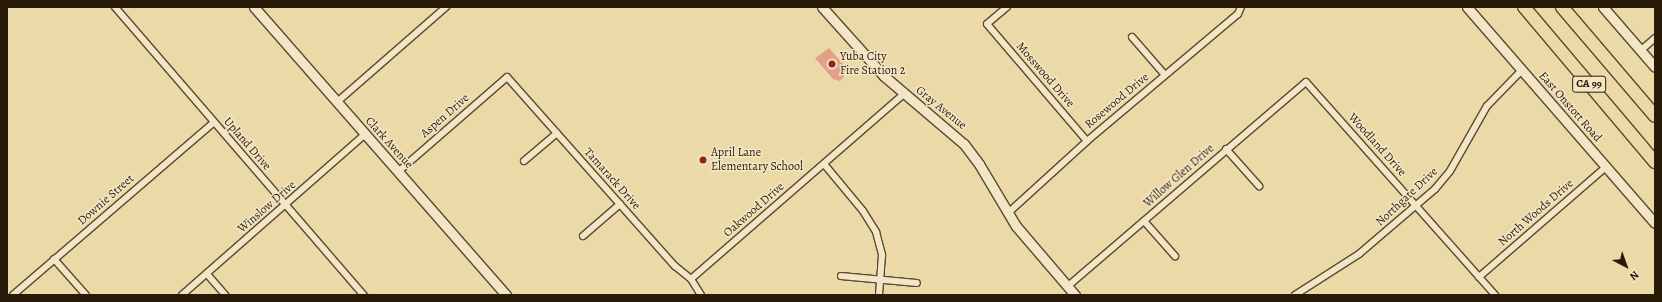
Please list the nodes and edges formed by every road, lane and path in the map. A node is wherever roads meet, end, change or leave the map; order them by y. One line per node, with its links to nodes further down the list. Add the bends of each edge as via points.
1 (115, 7): 22 (street, Upland Drive)
2 (254, 7): 20 (street, Clark Avenue)
3 (446, 7): 20 (street)
4 (822, 7): 19 (street, Gray Avenue)
5 (1007, 7): 25 (street, Mosswood Drive, via 987,24)
6 (1241, 7): 16 (street, Rosewood Drive, via 1238,14)
7 (1467, 7): 15 (street, East Onstott Road)
8 (1524, 7): 28 (highway, CA 99)
9 (1562, 7): 21 (highway, CA 99)
10 (1603, 7): 13 (street)
11 (1132, 37): 16 (street)
12 (1655, 38): 13 (street)
13 (1640, 51): 14 (street)
14 (1655, 67)
15 (1522, 70): 30 (street, East Onstott Road); 35 (street, Northgate Drive, via 1487,106 1450,171)
16 (1165, 75): 25 (street, Rosewood Drive)
17 (506, 77): 23 (street, Tamarack Drive); 31 (street, Aspen Drive)
18 (1306, 82): 26 (street, Willow Glen Drive); 35 (street, Woodland Drive)
19 (904, 94): 29 (street, Oakwood Drive); 36 (street, Gray Avenue, via 935,116 964,144)
20 (337, 102): 24 (street, Clark Avenue)
21 (1655, 116)
22 (214, 122): 34 (street, Upland Drive); 41 (street, Downie Street)
23 (557, 133): 27 (street); 33 (street, Tamarack Drive)
24 (365, 134): 31 (street, Clark Avenue); 34 (street, Winslow Drive)
25 (1087, 141): 36 (street, Rosewood Drive)
26 (1226, 149): 32 (street); 37 (street, Willow Glen Drive)
27 (524, 161)
28 (1655, 162)
29 (824, 164): 45 (street, Oakwood Drive); 46 (street, via 863,211 876,232 882,256)
30 (1607, 166): 38 (street, East Onstott Road); 44 (street, North Woods Drive)
31 (399, 171): 54 (street, Clark Avenue)
32 (1259, 186)
33 (620, 204): 39 (street); 45 (street, Tamarack Drive, via 675,266)
34 (286, 206): 42 (street, Winslow Drive); 53 (street, Upland Drive)
35 (1416, 206): 44 (street, Woodland Drive); 58 (street, Northgate Drive, via 1359,254)
36 (1008, 213): 48 (street, Gray Avenue, via 1021,233)
37 (1144, 221): 40 (street); 48 (street, Willow Glen Drive)
38 (1655, 223)
39 (584, 236)
40 (1175, 256)
41 (54, 259): 49 (street, Downie Street); 50 (street)
42 (207, 274): 51 (street, Winslow Drive); 52 (street)
43 (840, 276): 46 (street)
44 (1479, 277): 59 (street, Woodland Drive)
45 (691, 279): 55 (street, Tamarack Drive)
46 (882, 280): 47 (street); 56 (street)
47 (917, 283)
48 (1068, 286): 57 (street, Gray Avenue)
49 (13, 295)
50 (86, 295)
51 (182, 295)
52 (225, 295)
53 (364, 295)
54 (506, 295)
55 (701, 295)
56 (879, 295)
57 (1075, 295)
58 (1295, 295)
59 (1495, 295)

